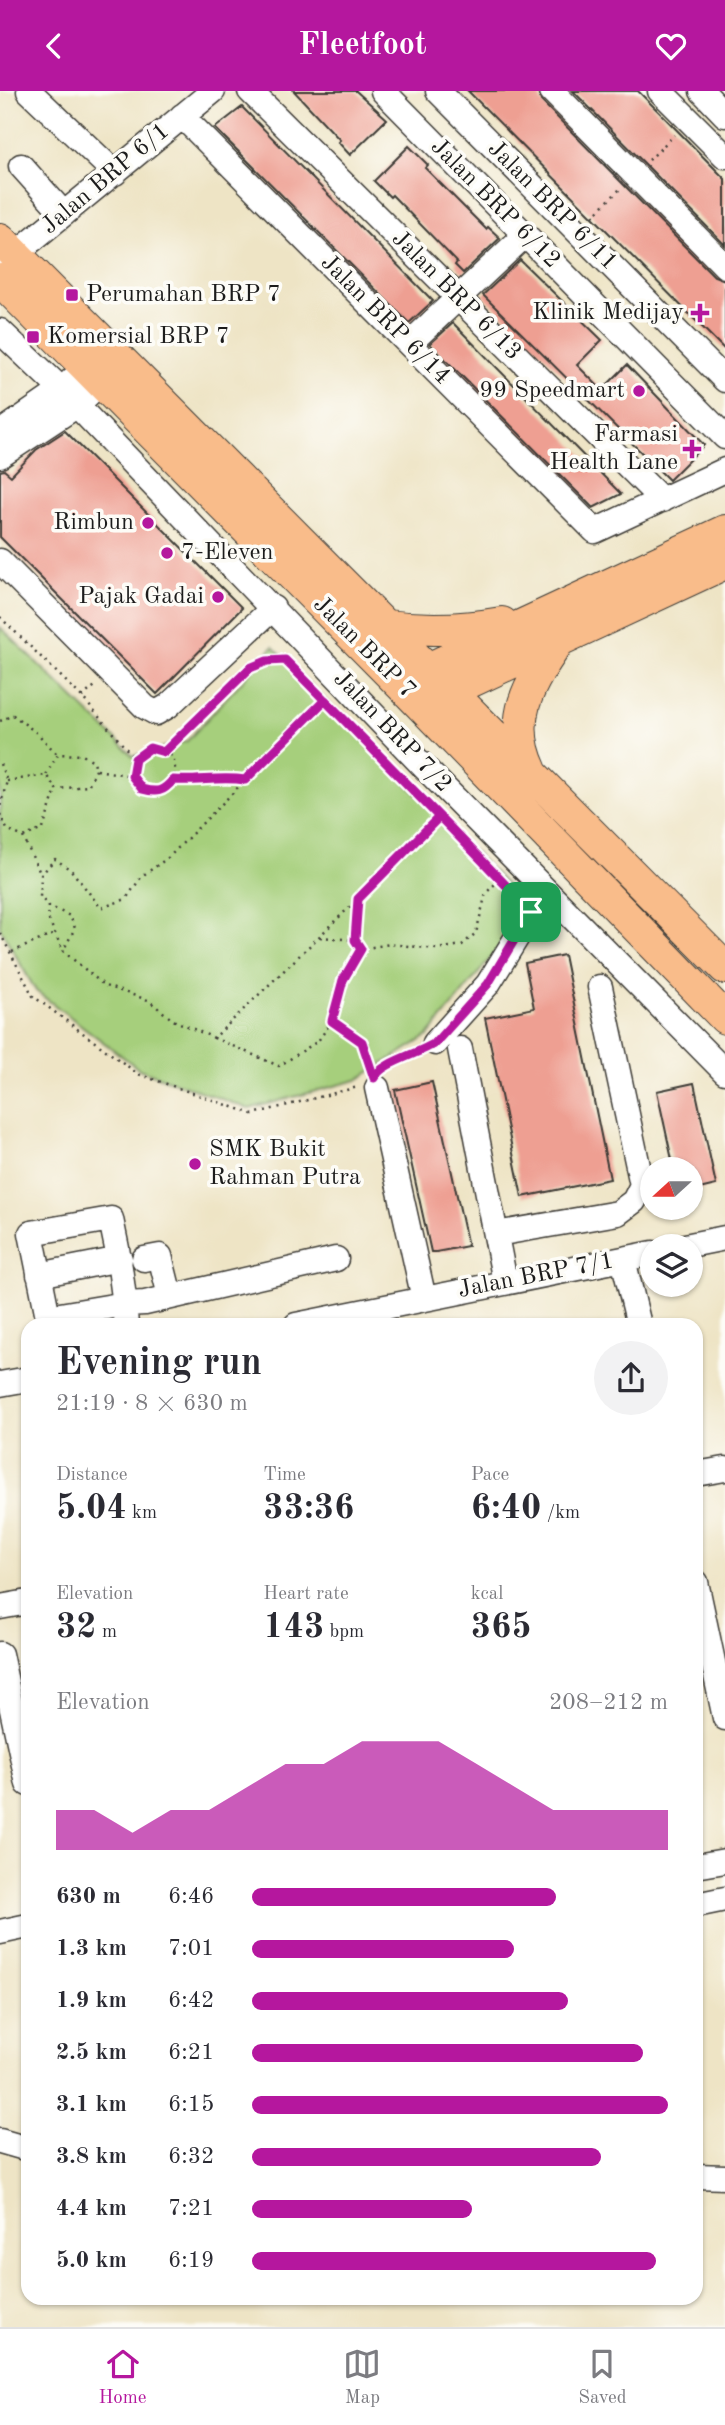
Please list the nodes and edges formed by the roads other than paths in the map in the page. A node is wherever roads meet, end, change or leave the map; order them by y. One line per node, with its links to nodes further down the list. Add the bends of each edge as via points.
1 (29, 91): 13 (street)
2 (213, 91): 10 (street, Jalan BRP 6/1)
3 (250, 91): 19 (street, Jalan BRP 6/13)
4 (383, 91): 15 (street, Jalan BRP 6/12)
5 (438, 91): 23 (street, Jalan BRP 6/11)
6 (552, 91): 17 (street)
7 (660, 91): 11 (street)
8 (702, 91): 9 (street)
9 (725, 114)
10 (182, 116): 13 (street, Jalan BRP 6/1); 21 (street, Jalan BRP 6/14)
11 (725, 156)
12 (21, 166): 14 (street)
13 (115, 173): 14 (street, Jalan BRP 6/1)
14 (64, 214): 16 (street, Jalan BRP 6/1)
15 (525, 235): 19 (street); 26 (street, Jalan BRP 6/12)
16 (5, 253): 35 (main road, Jalan BRP 7)
17 (725, 266)
18 (0, 280): 22 (main road, Jalan BRP 7)
19 (458, 298): 21 (street); 29 (street, Jalan BRP 6/13)
20 (0, 331): 24 (street, Jalan BRP 7/2)
21 (409, 344): 29 (street, Jalan BRP 6/14, via 595,531)
22 (93, 375): 24 (street); 37 (main road, Jalan BRP 7)
23 (725, 380)
24 (69, 398): 25 (street); 27 (street); 33 (street, Jalan BRP 7/2)
25 (0, 433)
26 (725, 437)
27 (0, 456)
28 (725, 470): 29 (street)
29 (662, 500)
30 (725, 531): 34 (main road)
31 (0, 561): 33 (street, via 156,713)
32 (725, 563): 36 (main road)
33 (273, 608): 40 (street, Jalan BRP 7/2)
34 (555, 610): 35 (main road, via 468,629); 37 (main road)
35 (386, 626): 37 (main road, Jalan BRP 7)
36 (559, 641): 38 (main road); 39 (main road, via 525,695 520,736)
37 (422, 691): 38 (main road, Jalan BRP 7); 43 (main road, Jalan BRP 7)
38 (450, 691): 39 (main road, Jalan BRP 7)
39 (532, 774): 41 (main road, Jalan BRP 7)
40 (543, 888): 44 (street, via 488,984); 46 (street, Jalan BRP 7/2)
41 (725, 968)
42 (600, 987): 48 (street, via 642,1185 634,1201 618,1213)
43 (725, 1018)
44 (435, 1043)
45 (460, 1049): 48 (street)
46 (725, 1072)
47 (375, 1083): 58 (street)
48 (496, 1234): 56 (street)
49 (725, 1238): 50 (street)
50 (703, 1242)
51 (640, 1256): 54 (street, Jalan BRP 7/1)
52 (132, 1259): 55 (street); 55 (street, via 111,1219 31,1233); 57 (street, via 160,1256); 59 (street)
53 (336, 1259): 57 (street)
54 (623, 1259): 56 (street, Jalan BRP 7/1); 61 (street)
55 (38, 1275): 59 (street, via 48,1317)
56 (505, 1282): 58 (street, Jalan BRP 7/1)
57 (170, 1296): 59 (street)
58 (424, 1299): 60 (street, Jalan BRP 7/1)
59 (126, 1314)
60 (360, 1318)
61 (637, 1318)
62 (21, 1380): 63 (street)
63 (0, 1384)
64 (725, 1469): 65 (street)
65 (703, 1473)
66 (21, 1603): 67 (street)
67 (0, 1607)
68 (703, 1614): 69 (street)
69 (710, 1645): 71 (street)
70 (0, 1655): 72 (street)
71 (725, 1718)
72 (21, 1752)
73 (725, 1861): 74 (street)
74 (703, 1865)
75 (725, 1899): 76 (street)
76 (703, 1904)
77 (21, 1928): 78 (street)
78 (0, 1932)
79 (0, 2141): 80 (street)
80 (21, 2147)
81 (703, 2176): 82 (street)
82 (725, 2177)

